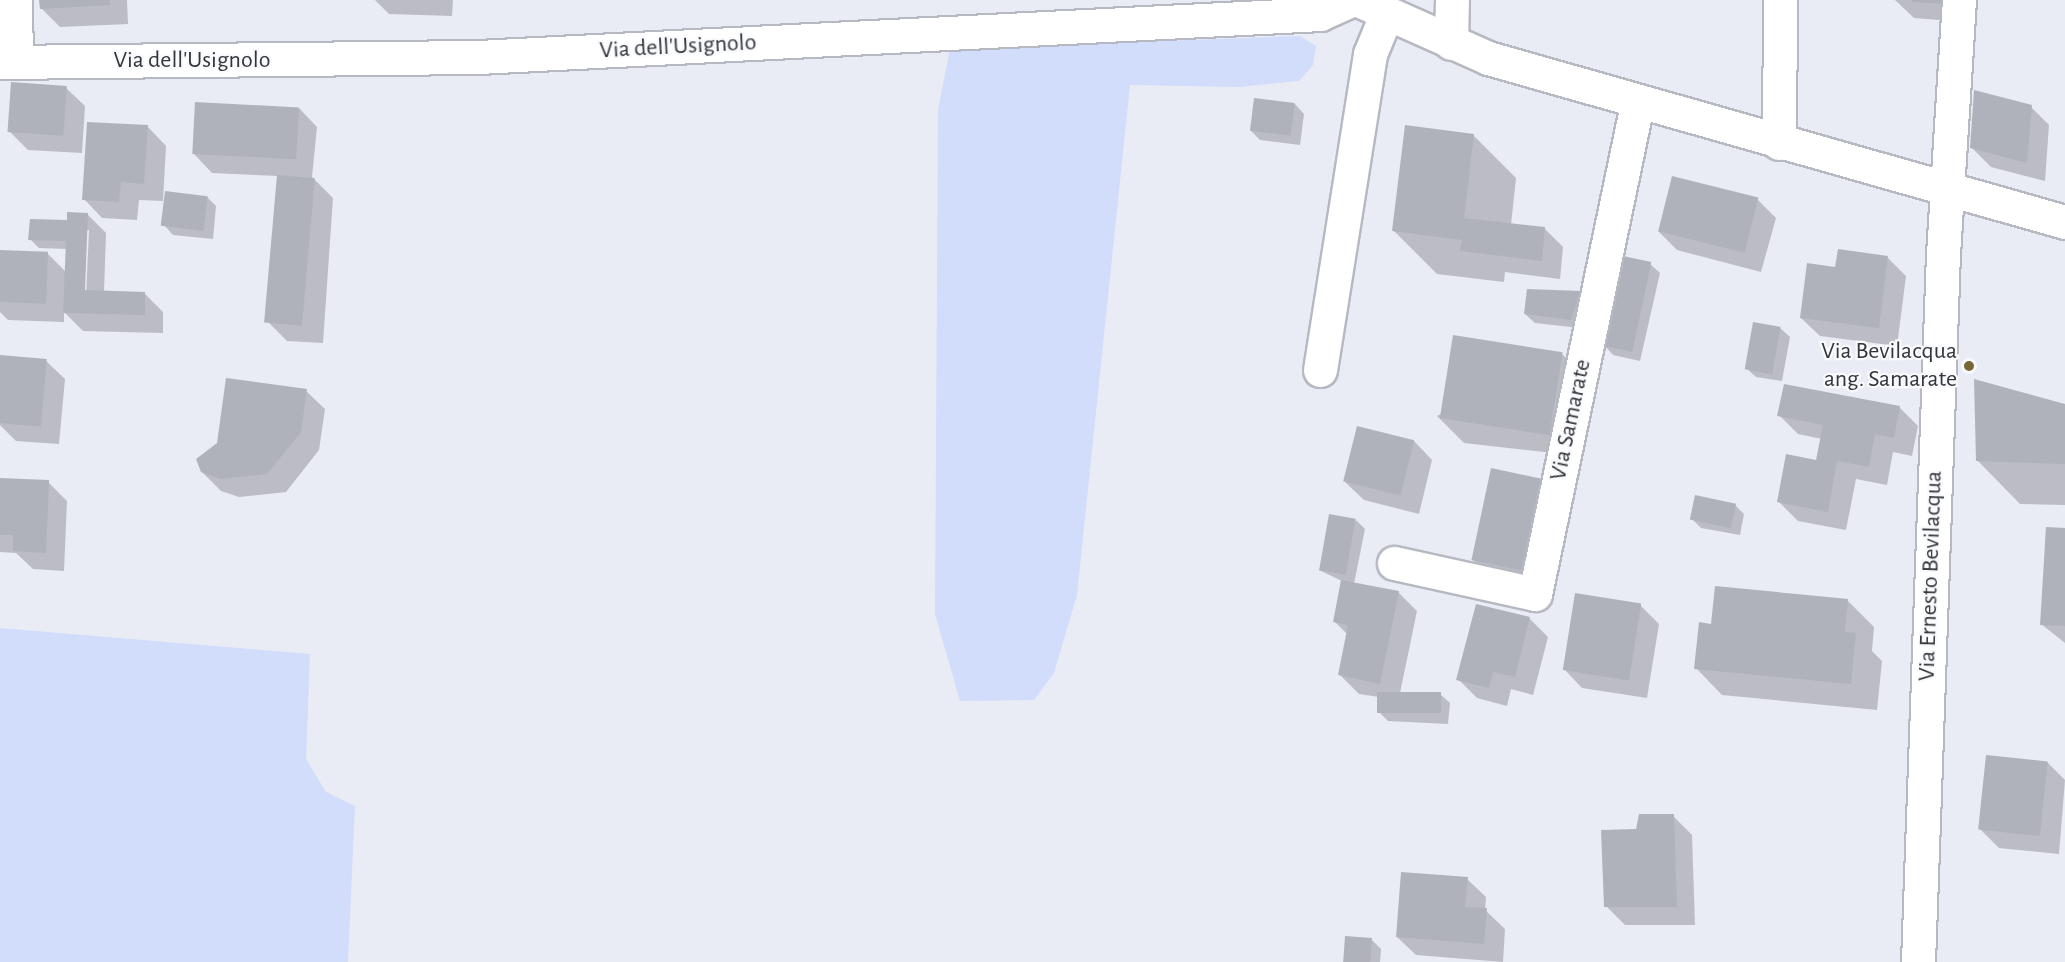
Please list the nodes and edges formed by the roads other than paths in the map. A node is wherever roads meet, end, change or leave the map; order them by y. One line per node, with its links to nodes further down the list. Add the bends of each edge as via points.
1 (15, 0): 8 (street)
2 (1352, 0): 8 (street, Via dell'Usignolo, via 1320,14 478,57)
3 (1452, 0): 7 (street)
4 (1780, 0): 10 (street)
5 (1959, 0): 11 (street, Via Ernesto Bevilacqua)
6 (1372, 7): 7 (street); 13 (street, via 1370,54)
7 (1451, 44): 9 (street)
8 (8, 61)
9 (1637, 104): 10 (street); 14 (street, Via Samarate, via 1535,594)
10 (1779, 143): 11 (street)
11 (1948, 190): 12 (street); 15 (street, Via Ernesto Bevilacqua)
12 (2065, 222)
13 (1320, 370)
14 (1394, 563)
15 (1918, 962)

